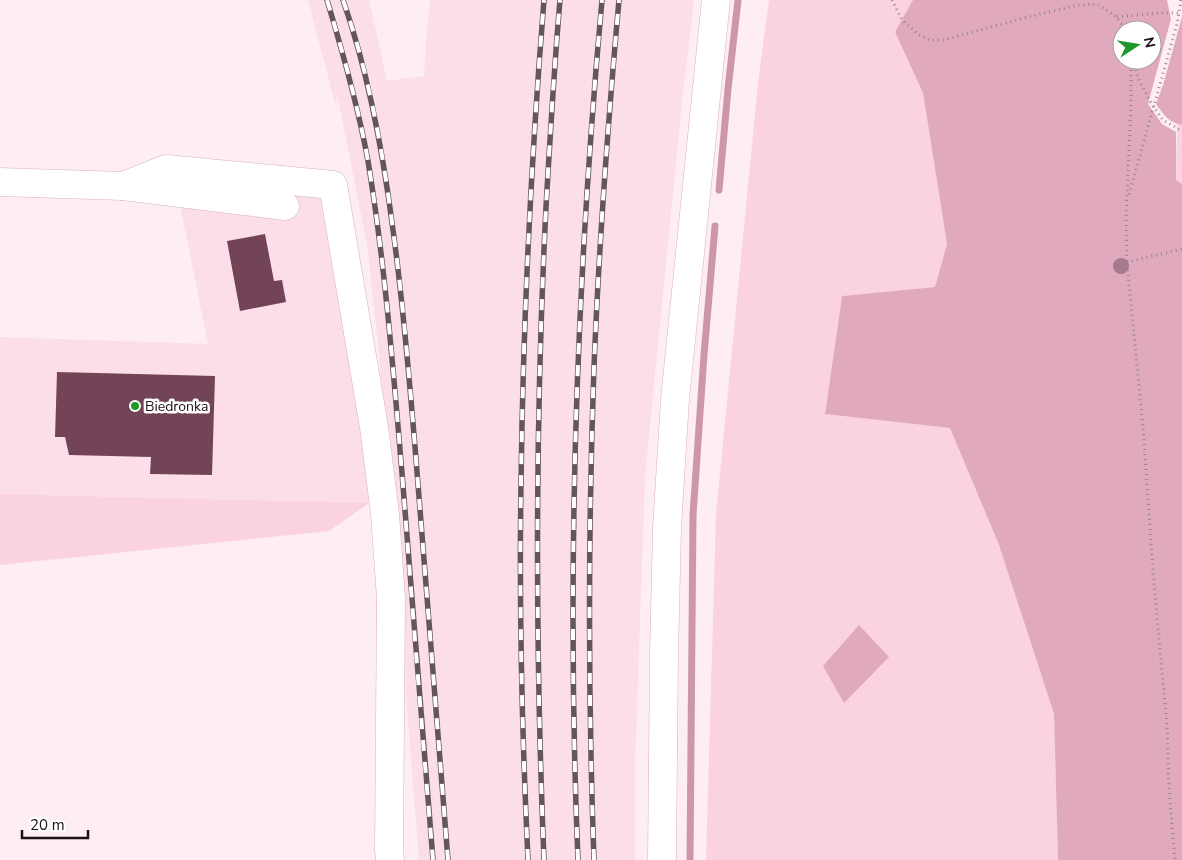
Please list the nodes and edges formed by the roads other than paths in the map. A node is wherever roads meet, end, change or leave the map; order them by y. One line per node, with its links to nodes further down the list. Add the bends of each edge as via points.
1 (716, 0): 6 (street, via 675,398 666,548)
2 (0, 182): 3 (street)
3 (123, 186): 4 (street); 5 (street, via 166,169 333,185 374,428 385,514 392,598)
4 (284, 206)
5 (390, 860)
6 (662, 860)

